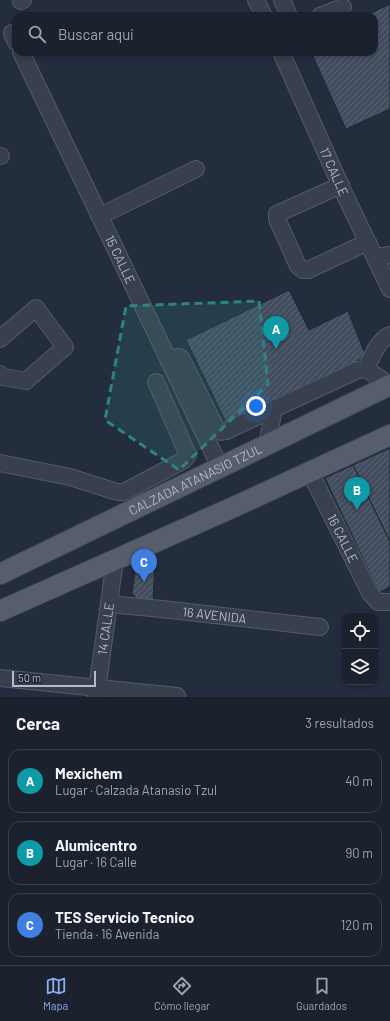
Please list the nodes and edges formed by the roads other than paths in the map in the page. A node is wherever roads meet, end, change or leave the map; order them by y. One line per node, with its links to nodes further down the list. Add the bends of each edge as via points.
1 (282, 0): 3 (street)
2 (343, 7): 4 (street)
3 (287, 12)
4 (330, 12)
5 (23, 56): 9 (street, 15 CALLE)
6 (283, 56): 8 (street, 17 CALLE)
7 (196, 169): 9 (street)
8 (341, 185): 10 (street, 17 CALLE); 10 (street, via 277,214 298,266 302,270 308,270)
9 (100, 216): 15 (street, 15 CALLE)
10 (368, 242): 11 (street, 17 CALLE)
11 (382, 256): 12 (street, 17 CALLE)
12 (388, 276)
13 (390, 335): 16 (street, via 379,344)
14 (0, 340): 17 (street, via 36,308 65,347 26,381 3,377)
15 (169, 361): 20 (street, via 181,358 216,428 221,432); 25 (street, 15 CALLE)
16 (366, 369): 19 (street); 20 (street, via 358,370)
17 (0, 374)
18 (156, 382): 23 (street)
19 (390, 385): 22 (main road, CALZADA ATANASIO TZUL)
20 (278, 408): 22 (street)
21 (390, 435): 26 (main road)
22 (274, 441): 25 (main road, CALZADA ATANASIO TZUL)
23 (188, 455): 24 (street, via 184,460 123,492 70,477); 25 (street, via 202,454)
24 (0, 463)
25 (217, 469): 28 (main road, CALZADA ATANASIO TZUL)
26 (310, 472): 27 (main road); 29 (street, 16 CALLE, via 370,593)
27 (115, 560): 30 (street, 14 CALLE); 31 (main road)
28 (0, 574)
29 (384, 602)
30 (109, 604): 32 (street, 16 AVENIDA); 34 (street, 14 CALLE)
31 (0, 611)
32 (320, 627)
33 (0, 678): 34 (street)
34 (97, 692): 35 (street)
35 (177, 696)

